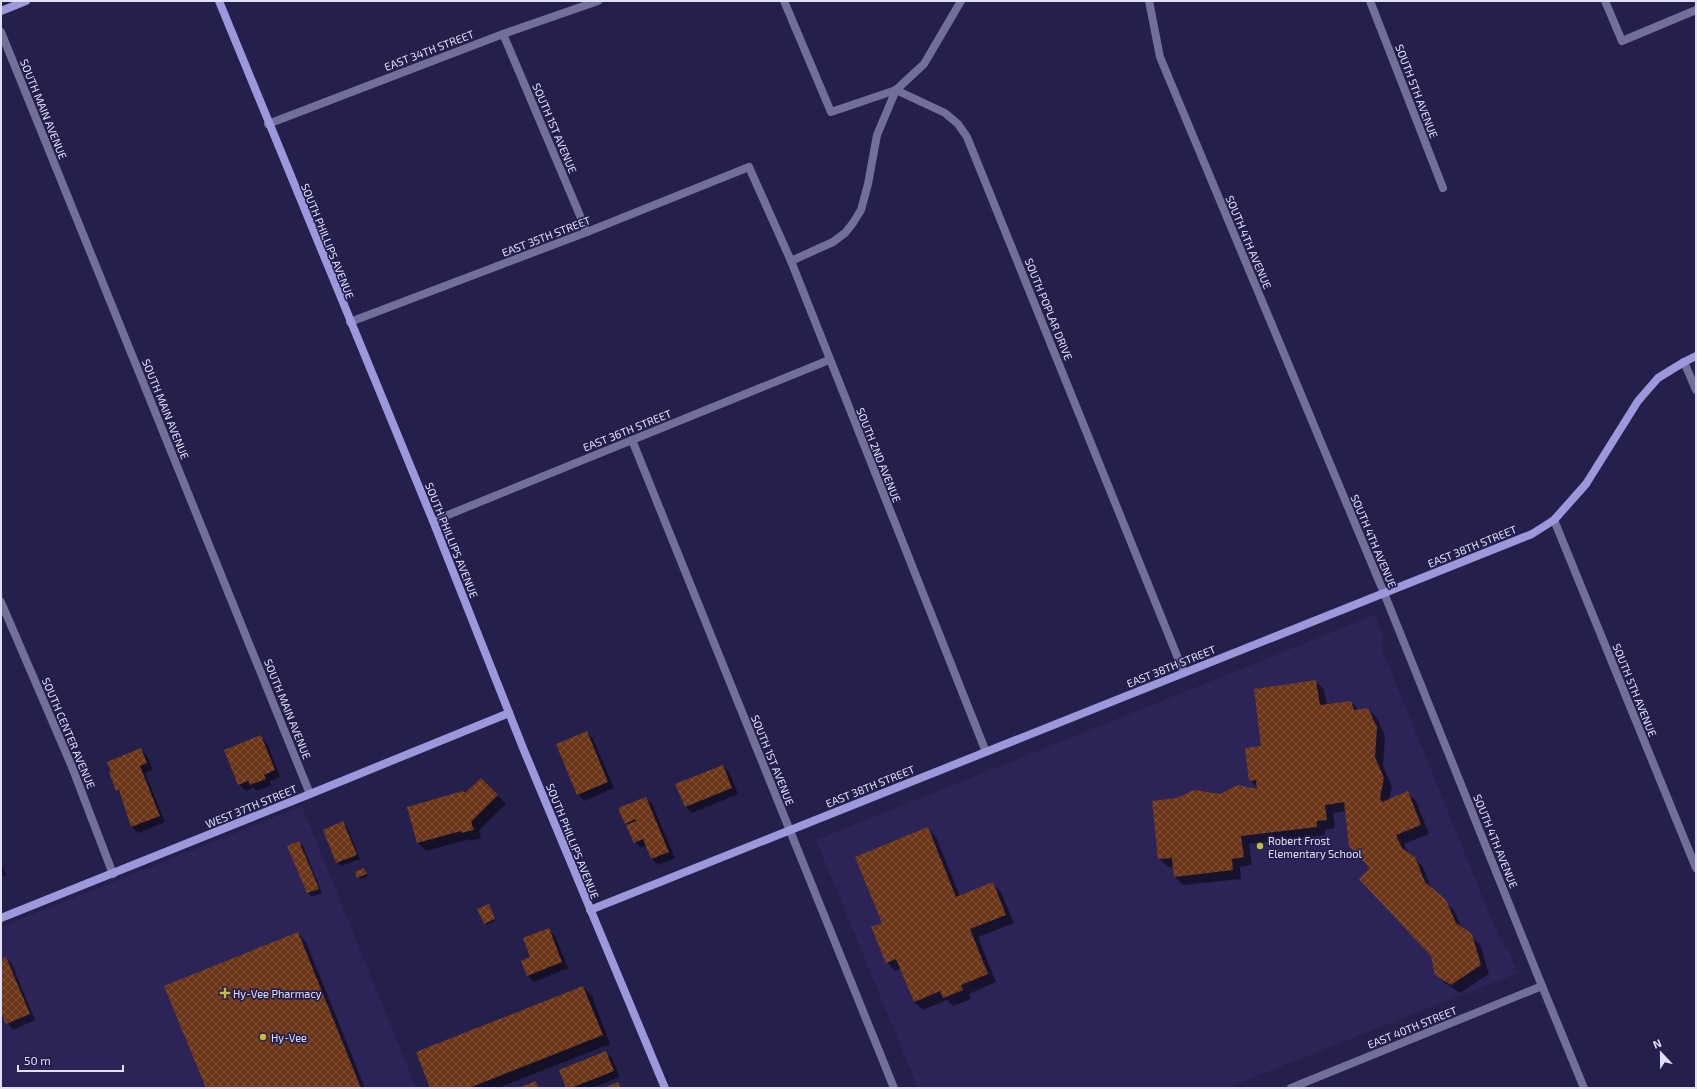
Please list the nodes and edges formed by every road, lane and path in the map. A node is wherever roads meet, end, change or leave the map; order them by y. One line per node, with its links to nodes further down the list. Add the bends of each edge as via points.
1 (26, 1): 10 (street)
2 (219, 1): 14 (street, SOUTH PHILLIPS AVENUE)
3 (598, 1): 12 (street, EAST 34TH STREET)
4 (784, 1): 13 (street, via 831,112)
5 (961, 1): 13 (street, via 924,64)
6 (1370, 1): 16 (street, SOUTH 5TH AVENUE)
7 (1605, 1): 9 (street, via 1622,41)
8 (1152, 2): 27 (street, SOUTH 4TH AVENUE, via 1160,57)
9 (1696, 10)
10 (1, 11)
11 (1, 32): 32 (street, SOUTH MAIN AVENUE)
12 (503, 34): 14 (street, EAST 34TH STREET); 17 (street, SOUTH 1ST AVENUE)
13 (896, 90): 18 (street, via 877,135 861,210 845,233 833,242); 29 (street, SOUTH POPLAR DRIVE, via 945,113 958,124 967,137)
14 (268, 124): 19 (street, SOUTH PHILLIPS AVENUE)
15 (749, 168): 17 (street, EAST 35TH STREET); 18 (street, SOUTH 2ND AVENUE)
16 (1443, 188)
17 (587, 232): 19 (street, EAST 35TH STREET)
18 (791, 261): 21 (street, SOUTH 2ND AVENUE)
19 (350, 322): 26 (street, SOUTH PHILLIPS AVENUE)
20 (1696, 356): 22 (street, EAST 38TH STREET)
21 (829, 360): 24 (street, EAST 36TH STREET); 31 (street, SOUTH 2ND AVENUE)
22 (1684, 362): 23 (street); 25 (street, EAST 38TH STREET, via 1658,378 1638,401 1586,484)
23 (1696, 390)
24 (632, 440): 26 (street, EAST 36TH STREET); 33 (street, SOUTH 1ST AVENUE)
25 (1554, 520): 27 (street, EAST 38TH STREET, via 1532,534); 34 (street, SOUTH 5TH AVENUE)
26 (433, 521): 30 (street, SOUTH PHILLIPS AVENUE)
27 (1384, 593): 29 (street, EAST 38TH STREET); 38 (street, SOUTH 4TH AVENUE)
28 (1, 602): 35 (street, SOUTH CENTER AVENUE, via 72,767)
29 (1184, 673): 31 (street, EAST 38TH STREET)
30 (508, 712): 32 (street, WEST 37TH STREET); 36 (street, SOUTH PHILLIPS AVENUE)
31 (986, 752): 33 (street, EAST 38TH STREET)
32 (310, 794): 35 (street, WEST 37TH STREET)
33 (789, 830): 36 (street, EAST 38TH STREET); 40 (street, SOUTH 1ST AVENUE)
34 (1696, 868)
35 (113, 874): 37 (street, WEST 37TH STREET)
36 (590, 910): 39 (street, SOUTH PHILLIPS AVENUE)
37 (1, 918)
38 (1542, 986): 41 (street, EAST 40TH STREET); 42 (street, SOUTH 4TH AVENUE)
39 (665, 1088)
40 (894, 1088)
41 (1291, 1088)
42 (1584, 1088)

